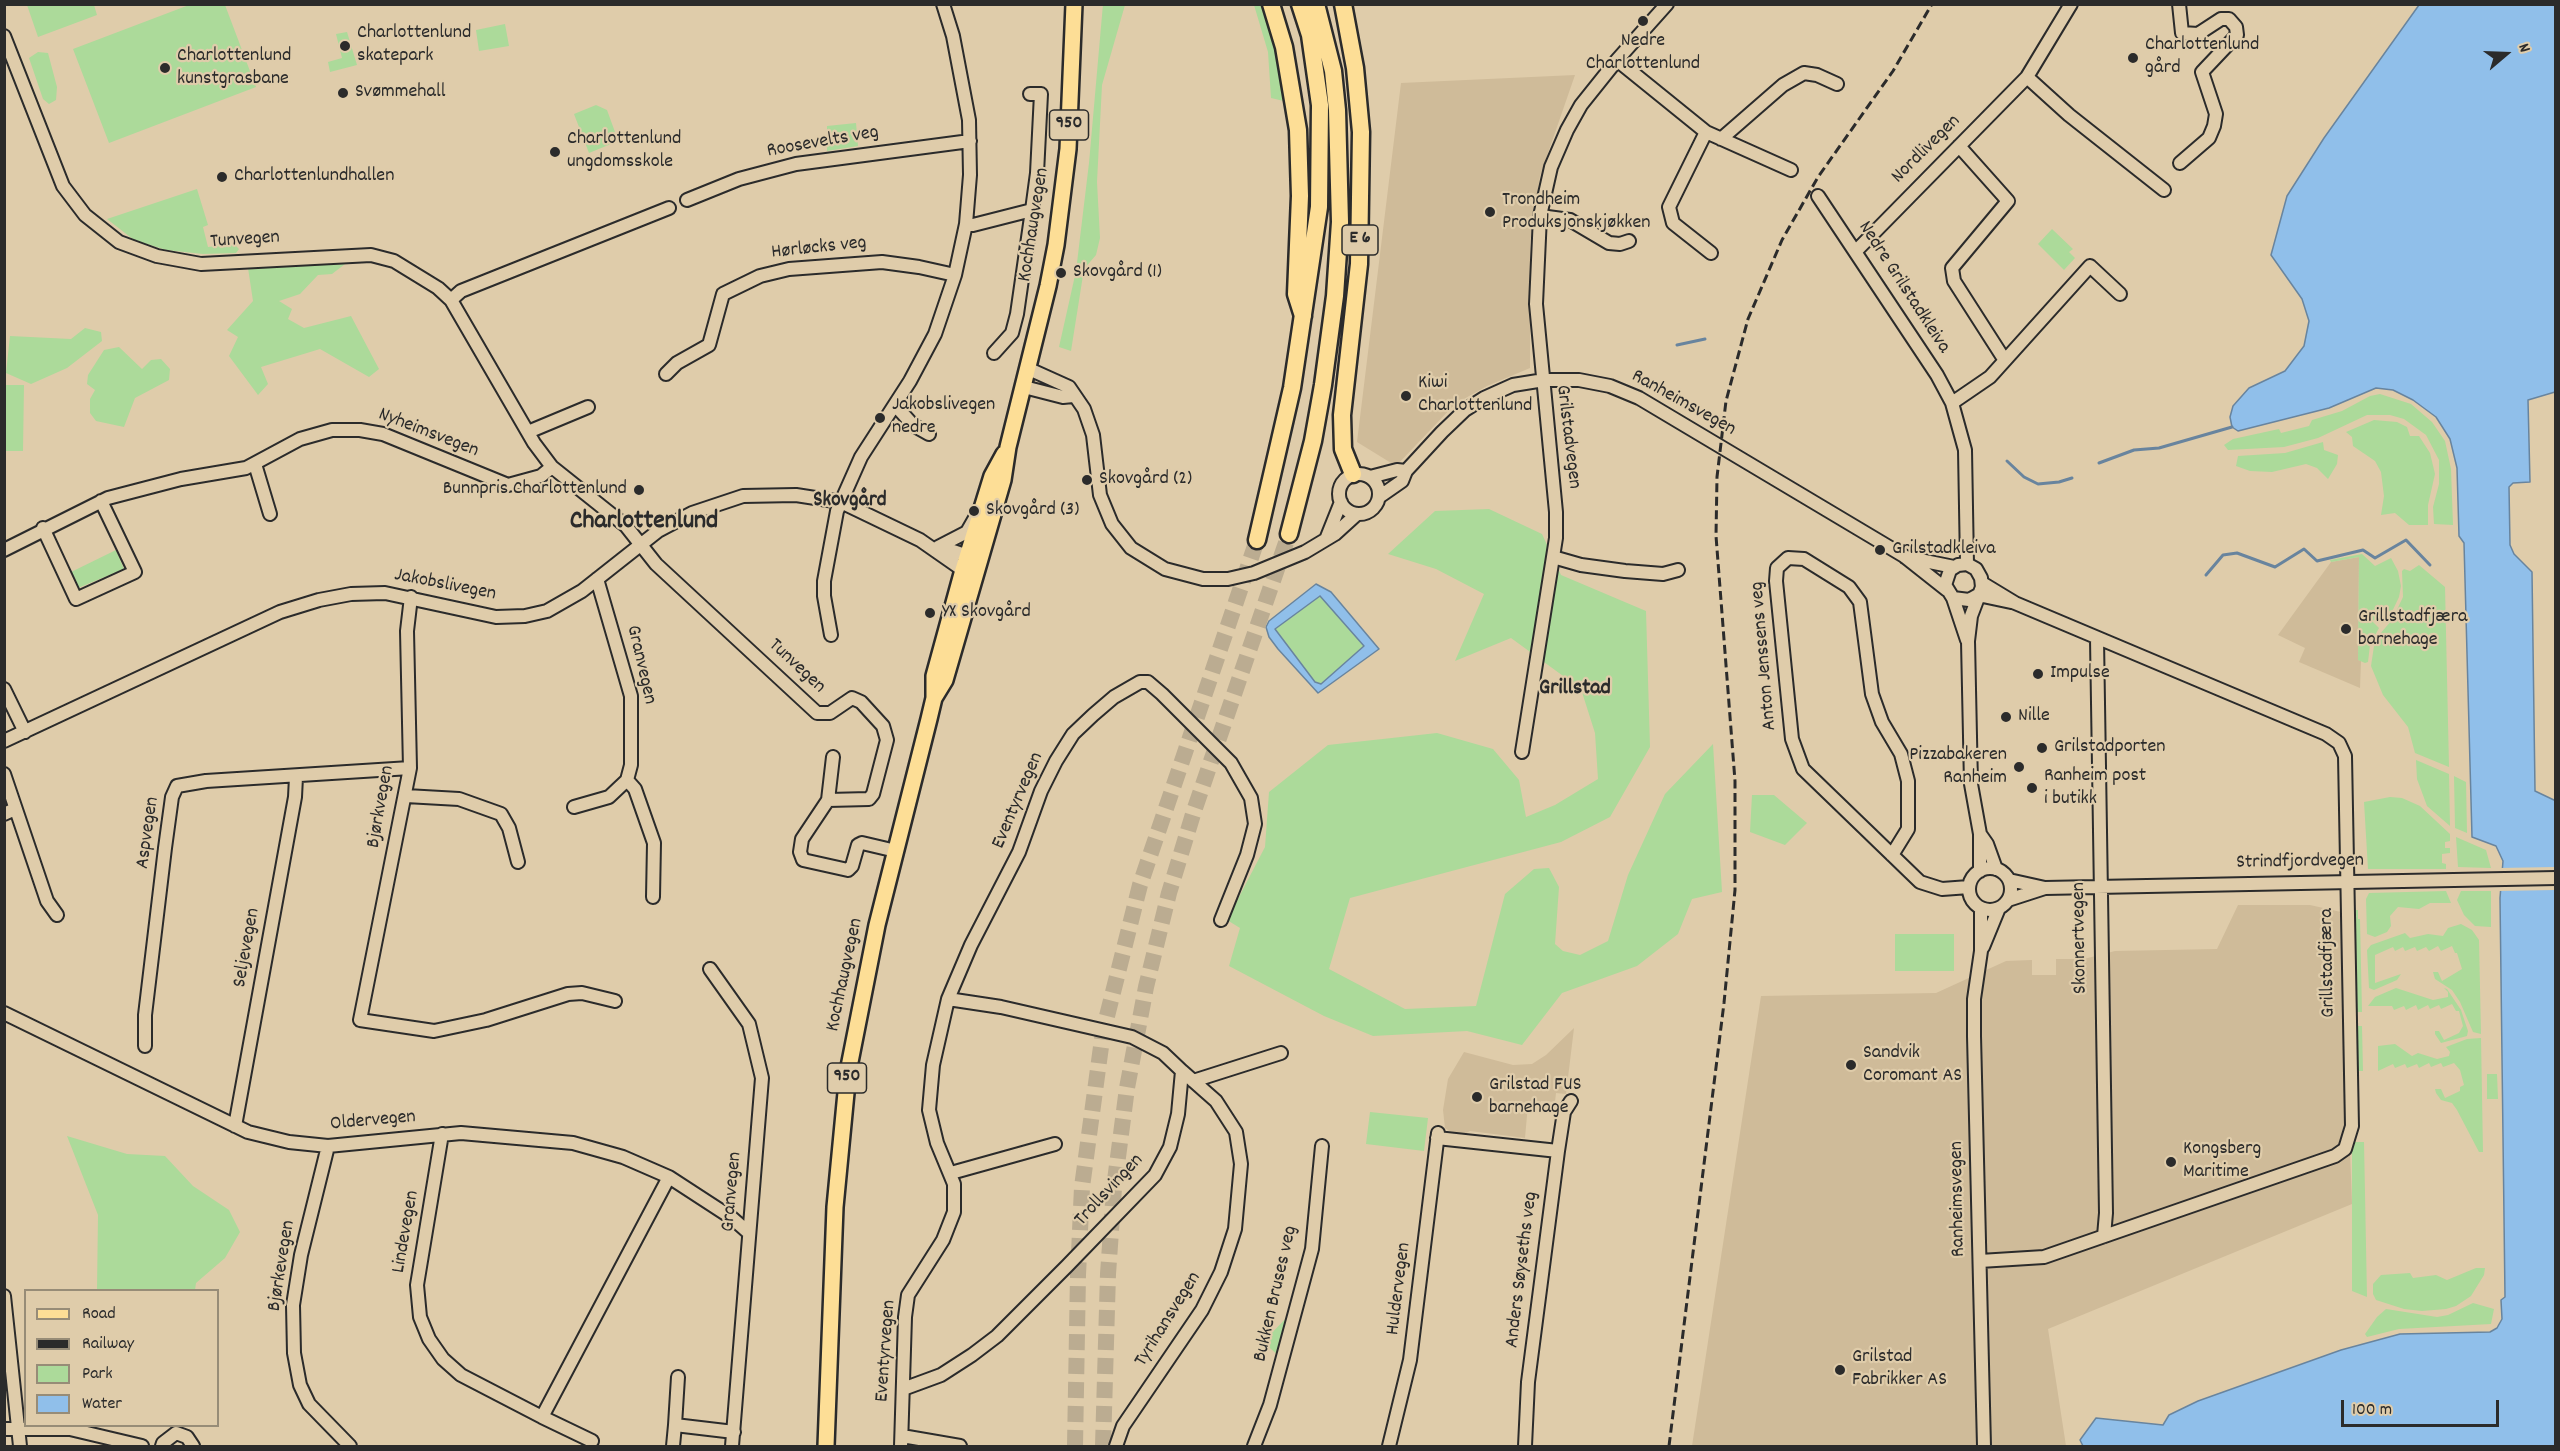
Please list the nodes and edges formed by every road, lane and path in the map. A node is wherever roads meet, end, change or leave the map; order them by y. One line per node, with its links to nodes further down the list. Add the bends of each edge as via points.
1 (943, 4): 19 (street, via 960,68)
2 (1074, 4): 39 (main road, Kochhaugvegen / 950, via 1064,185 1056,244)
3 (1271, 4): 36 (highway, E 6, via 1288,64 1298,130 1296,294)
4 (1300, 4): 36 (highway, E 6, via 1317,73 1321,135 1319,207)
5 (1316, 4): 16 (highway, E 6, via 1333,71)
6 (1331, 4): 16 (highway, E 6, via 1341,48)
7 (1342, 4): 53 (highway, E 6, via 1355,68 1361,132 1359,264 1342,415 1343,449)
8 (1667, 4): 12 (street)
9 (2071, 4): 13 (street, Nordlivegen)
10 (2179, 4): 21 (street, via 2182,33 2198,34 2221,19 2229,19 2237,35 2202,72 2216,114 2214,126 2209,138)
11 (4, 36): 35 (street, Tunvegen, via 63,186 85,215 119,242 157,256 201,264 333,255 379,256 426,279)
12 (1617, 60): 17 (street); 28 (street, via 1581,105 1567,130 1551,167)
13 (2027, 77): 20 (street, Nordlivegen); 23 (street)
14 (1837, 84): 18 (street, via 1804,73 1783,85)
15 (1030, 94): 27 (street, via 1041,94)
16 (1338, 110): 63 (highway, E 6, via 1340,222 1330,339 1312,441)
17 (1706, 132): 18 (street); 32 (street, via 1669,207 1673,223)
18 (1721, 139): 22 (street)
19 (970, 141): 25 (street, Roosevelts veg, via 796,164 733,181); 29 (street)
20 (1959, 146): 31 (street, Nordlivegen); 38 (street, via 2008,201 1952,268 1954,280)
21 (2180, 163)
22 (1791, 170)
23 (2164, 190)
24 (1818, 196): 31 (street, Nedre Grilstadkleiva)
25 (687, 200)
26 (669, 208): 35 (street, via 461,291)
27 (1032, 210): 29 (street); 37 (street, via 1012,333)
28 (1540, 216): 30 (street, via 1570,220 1609,243); 41 (street, via 1536,304)
29 (966, 224): 33 (street)
30 (1629, 241)
31 (1856, 251): 44 (street, Nedre Grilstadkleiva)
32 (1711, 253)
33 (955, 275): 40 (street, Hørløcks veg, via 882,262 789,269 760,276 723,294 709,345); 45 (street, via 934,334)
34 (2120, 294): 38 (street, via 2090,266)
35 (451, 300): 47 (street, Tunvegen)
36 (1304, 320): 65 (highway, E 6)
37 (994, 353)
38 (2004, 358): 44 (street, via 1990,377)
39 (1029, 369): 42 (main road, Kochhaugvegen / 950); 43 (street, via 1069,387)
40 (666, 374)
41 (1544, 380): 52 (street, Grilstadvegen, via 1512,385 1465,410); 69 (street, Ranheimsvegen, via 1593,382 1639,398); 70 (street, Grilstadvegen, via 1556,512)
42 (1024, 387): 43 (street); 49 (main road, Kochhaugvegen / 950)
43 (1073, 396): 64 (street, via 1091,424 1097,482 1105,510 1124,541 1152,563 1191,578 1228,579 1290,560)
44 (1952, 403): 72 (street, Nedre Grilstadkleiva, via 1965,450)
45 (895, 405): 48 (street, via 913,425); 57 (street, via 861,457)
46 (588, 407): 47 (street)
47 (528, 432): 51 (street, Tunvegen)
48 (929, 434)
49 (1008, 447): 59 (main road, Kochhaugvegen / 950, via 992,476); 71 (main road, Kochhaugvegen / 950, via 1004,474)
50 (255, 464): 51 (street, Nyheimsvegen, via 311,435 345,429 382,434 508,485 542,476); 56 (street, Nyheimsvegen, via 146,486); 60 (street)
51 (552, 467): 66 (street, Tunvegen, via 626,526)
52 (1406, 471): 54 (street); 55 (street, Grilstadvegen, via 1402,481)
53 (1353, 474): 54 (street); 58 (street, via 1341,484)
54 (1370, 477): 55 (street, via 1378,485)
55 (1379, 497): 61 (street, via 1370,512)
56 (101, 501): 62 (street, Nyheimsvegen); 62 (street, via 135,572 76,599)
57 (841, 502): 66 (street, Jakobslivegen, via 796,495 743,496 692,513); 67 (street, Jakobslivegen); 79 (street, via 832,528 824,581)
58 (1341, 502): 61 (street, via 1348,512); 64 (street)
59 (983, 509): 67 (street, via 967,532); 71 (main road, Kochhaugvegen / 950)
60 (270, 514)
61 (1357, 514): 64 (street)
62 (43, 528): 68 (street, Nyheimsvegen)
63 (1289, 534)
64 (1327, 537)
65 (1257, 540)
66 (641, 543): 75 (street, Jakobslivegen); 92 (street, Tunvegen, via 656,564 817,713 830,713 852,698 861,702 883,726 887,740 873,794 868,799)
67 (937, 548): 71 (street, Jakobslivegen, via 937,554)
68 (4, 550)
69 (1904, 556): 73 (street, Ranheimsvegen); 77 (street, Ranheimsvegen)
70 (1553, 557): 74 (street, via 1625,571 1663,574); 85 (street, Grilstadvegen)
71 (969, 564): 96 (main road, Kochhaugvegen / 950, via 945,680 934,698)
72 (1967, 564): 73 (street); 76 (street, via 1979,573)
73 (1954, 567): 77 (street, via 1946,580)
74 (1678, 570)
75 (597, 579): 78 (street, Jakobslivegen, via 557,607 525,616 484,615); 90 (street, Granvegen, via 631,696 631,765)
76 (1980, 589): 77 (street, via 1969,600); 80 (street, Grillstadfjæra); 81 (street)
77 (1950, 594): 81 (street)
78 (411, 597): 83 (street, Jakobslivegen, via 364,592 294,607); 87 (street, Bjørkvegen, via 407,631)
79 (831, 635)
80 (2097, 639): 103 (street, Grillstadfjæra, via 2326,734 2339,743 2344,756); 105 (street, Skonnertvegen)
81 (1968, 641): 95 (street, via 1971,784)
82 (4, 689): 83 (street)
83 (25, 732): 84 (street, Jakobslivegen)
84 (4, 741)
85 (1522, 752)
86 (833, 757): 92 (street)
87 (410, 768): 89 (street, Aspvegen); 91 (street, Bjørkvegen)
88 (4, 774): 94 (street)
89 (296, 777): 117 (street, Aspvegen, via 177,786 148,987); 122 (street, Seljevegen)
90 (627, 780): 93 (street, via 609,797); 107 (street, via 635,789 654,843)
91 (406, 796): 98 (street, via 459,799 501,814); 115 (street, Bjørkvegen, via 360,1020 440,1031 568,994 582,993)
92 (828, 800): 96 (street, via 802,839 803,860 848,870 862,843)
93 (574, 807)
94 (10, 812): 110 (street, via 47,901)
95 (1980, 834): 99 (street); 100 (street)
96 (896, 851): 150 (main road, Kochhaugvegen / 950, via 848,1072 831,1265)
97 (1893, 855): 97 (street, Anton Jenssens veg, via 1818,787 1795,752 1776,581 1777,568 1788,558 1797,557 1814,565 1849,587 1860,602 1872,694 1882,722 1901,754 1908,781 1908,829); 104 (street, Anton Jenssens veg, via 1926,886)
98 (518, 862)
99 (1996, 869): 100 (street); 102 (street)
100 (1980, 871): 104 (street)
101 (2556, 878): 103 (street, Strindfjordvegen)
102 (2009, 880): 106 (street, Strindfjordvegen); 108 (street, via 2011,890)
103 (2347, 882): 105 (street, Strindfjordvegen); 131 (street, Grillstadfjæra, via 2352,1126 2345,1149)
104 (1969, 887): 109 (street, via 1972,899)
105 (2100, 887): 106 (street, Strindfjordvegen); 131 (street, Skonnertvegen)
106 (2045, 888): 108 (street, Strindfjordvegen)
107 (653, 897)
108 (2003, 904): 109 (street); 112 (street, Ranheimsvegen)
109 (1981, 908): 112 (street, Ranheimsvegen)
110 (57, 915)
111 (1221, 920): 114 (street, Eventyrvegen, via 1256,824 1251,798 1231,763 1162,694 1148,682 1140,682 1093,715 1073,734 1056,761 1019,852)
112 (1981, 951): 132 (street, Ranheimsvegen, via 1974,999)
113 (710, 969): 130 (street, Granvegen, via 749,1024 762,1078)
114 (948, 999): 119 (street, via 1132,1037 1163,1053); 128 (street, Eventyrvegen, via 933,1065 929,1110 937,1143)
115 (615, 1001)
116 (4, 1012): 122 (street, Oldervegen)
117 (145, 1046)
118 (1281, 1053): 120 (street)
119 (1182, 1071): 120 (street, Tyrihansvegen); 135 (street, Trollsvingen, via 1174,1136 1149,1184 987,1344 952,1369)
120 (1193, 1081): 152 (street, Tyrihansvegen, via 1224,1110 1239,1139 1241,1180 1235,1229 1221,1272 1202,1310 1123,1426)
121 (1571, 1101): 127 (street, Anders Søyseths veg, via 1564,1112)
122 (235, 1126): 125 (street, Oldervegen, via 268,1138)
123 (442, 1134): 125 (street, Oldervegen); 129 (street, Oldervegen, via 519,1136 573,1143); 136 (street, Lindevegen, via 417,1285 420,1317 442,1359 461,1375)
124 (1055, 1144): 128 (street)
125 (328, 1146): 147 (street, Bjørkevegen, via 301,1255 293,1305 294,1353 300,1385 309,1404)
126 (1322, 1146): 153 (street, Bukken Bruses veg, via 1312,1249 1270,1405)
127 (1558, 1151): 154 (street, Huldervegen, via 1437,1136 1410,1360); 155 (street, Anders Søyseths veg, via 1528,1382)
128 (951, 1173): 135 (street, Eventyrvegen, via 954,1212 943,1240 908,1295)
129 (669, 1177): 130 (street, Oldervegen); 136 (street)
130 (749, 1233): 140 (street, Granvegen)
131 (2104, 1236): 132 (street, Grillstadfjæra, via 2044,1257)
132 (1980, 1261): 156 (street, Ranheimsvegen)
133 (5, 1302): 138 (street)
134 (678, 1377): 137 (street)
135 (903, 1389): 142 (street, Eventyrvegen)
136 (542, 1417): 141 (street, Lindevegen)
137 (675, 1425): 140 (street); 148 (street)
138 (20, 1428): 139 (street); 143 (street); 144 (street, via 70,1429)
139 (4, 1429)
140 (734, 1432): 149 (street, Granvegen)
141 (592, 1441)
142 (902, 1441): 151 (street, Eventyrvegen)
143 (20, 1446)
144 (142, 1446)
145 (162, 1446): 146 (street, via 176,1433 187,1437)
146 (194, 1446)
147 (351, 1446)
148 (673, 1446)
149 (732, 1446)
150 (826, 1446)
151 (960, 1446)
152 (1116, 1446)
153 (1254, 1446)
154 (1389, 1446)
155 (1524, 1446)
156 (1984, 1446)

